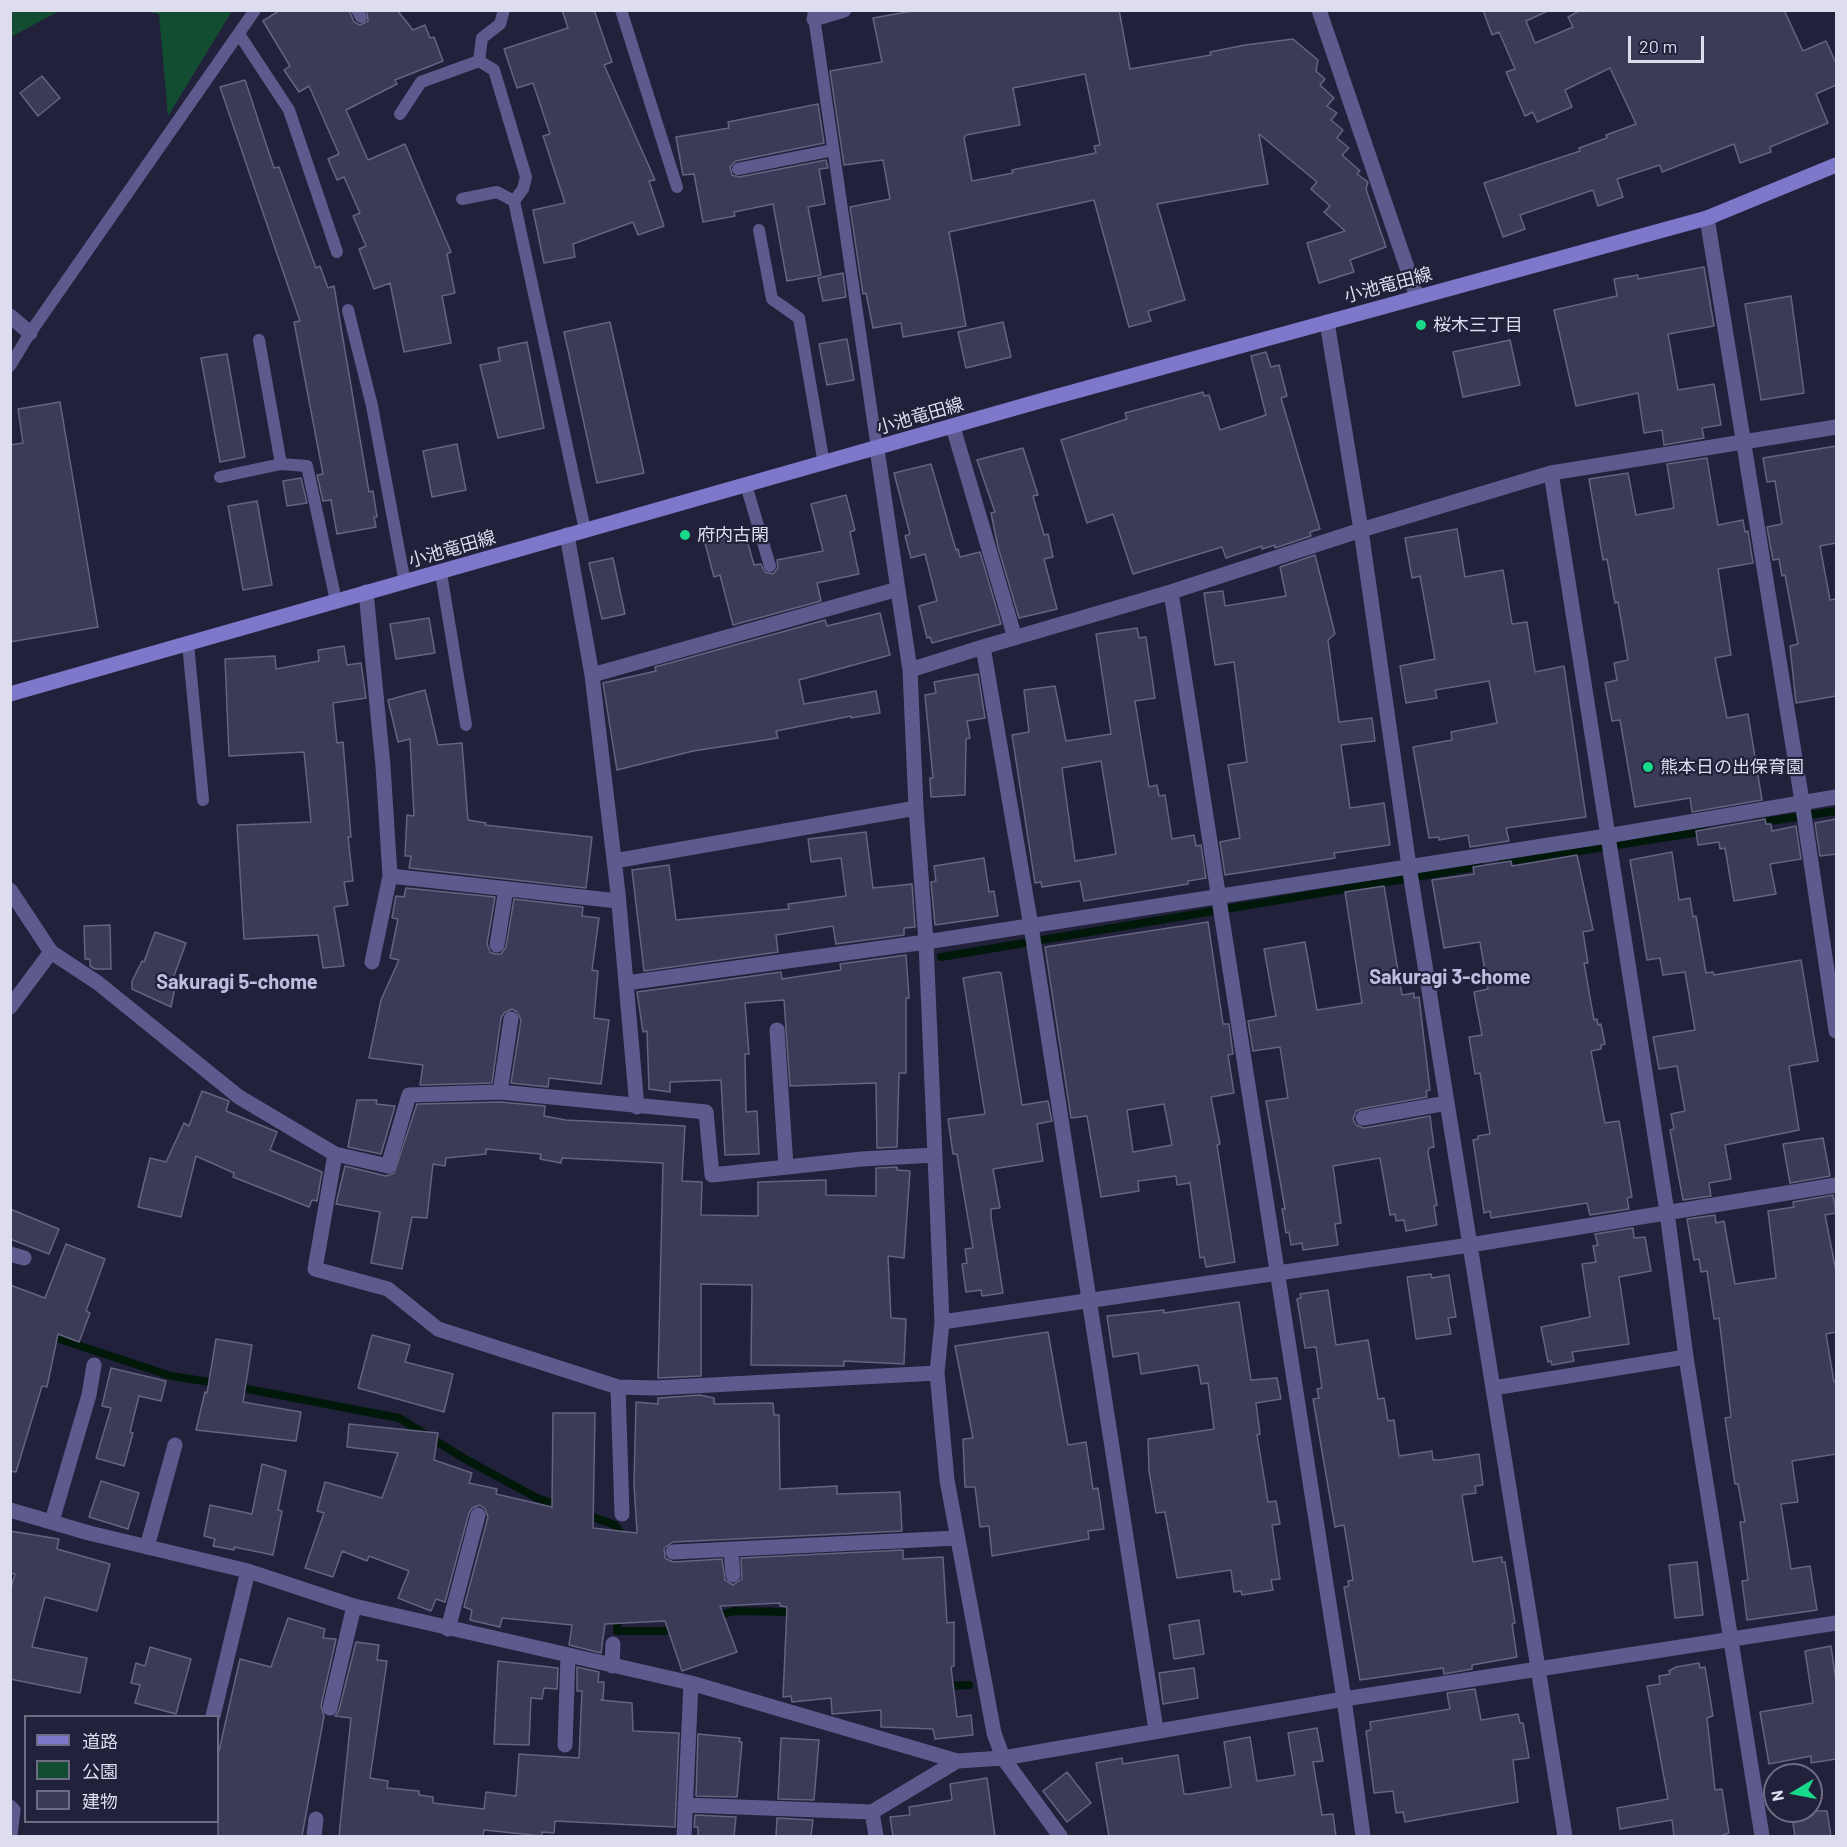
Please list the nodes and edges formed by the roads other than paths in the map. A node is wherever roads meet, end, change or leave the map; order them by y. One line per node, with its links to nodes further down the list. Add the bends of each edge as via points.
1 (255, 10): 7 (lane)
2 (504, 10): 8 (lane, via 500,24 482,38)
3 (621, 10): 13 (lane)
4 (844, 10): 6 (street)
5 (1319, 10): 19 (street)
6 (813, 15): 10 (lane)
7 (239, 34): 18 (lane, via 289,110); 23 (lane)
8 (479, 61): 9 (lane, via 421,82); 15 (lane, via 494,70 526,177)
9 (400, 114)
10 (833, 150): 12 (lane); 29 (lane)
11 (1836, 165): 16 (main road, 小池竜田線)
12 (738, 169)
13 (677, 187)
14 (462, 199): 15 (lane, via 497,192)
15 (514, 201): 35 (lane)
16 (1707, 218): 19 (main road, 小池竜田線); 28 (street)
17 (759, 230): 30 (lane, via 772,298 799,318)
18 (337, 252)
19 (1417, 297): 22 (main road, 小池竜田線)
20 (348, 310): 40 (lane, via 372,406)
21 (10, 316): 23 (street)
22 (1327, 322): 26 (main road, 小池竜田線); 36 (street)
23 (30, 333): 25 (lane)
24 (259, 340): 31 (lane)
25 (10, 366)
26 (953, 427): 29 (main road, 小池竜田線); 45 (street)
27 (1836, 428): 28 (street)
28 (1744, 442): 32 (street); 54 (street)
29 (876, 449): 30 (main road, 小池竜田線); 41 (street)
30 (824, 464): 34 (main road, 小池竜田線)
31 (281, 465): 33 (lane); 44 (lane, via 307,466)
32 (1551, 473): 36 (street); 56 (street)
33 (220, 477)
34 (747, 485): 35 (main road, 小池竜田線); 38 (lane)
35 (585, 530): 37 (main road, 小池竜田線)
36 (1361, 530): 43 (street); 58 (street)
37 (567, 535): 39 (main road, 小池竜田線); 49 (street)
38 (770, 566)
39 (441, 573): 40 (main road, 小池竜田線); 51 (lane)
40 (405, 583): 42 (main road, 小池竜田線)
41 (898, 588): 48 (street); 49 (street)
42 (366, 592): 44 (main road, 小池竜田線); 59 (street)
43 (1171, 592): 45 (street); 62 (street)
44 (336, 601): 46 (main road, 小池竜田線)
45 (1015, 638): 47 (street)
46 (188, 644): 50 (main road, 小池竜田線); 53 (lane)
47 (983, 648): 48 (street); 64 (street)
48 (910, 670): 55 (street)
49 (592, 675): 57 (street)
50 (10, 694)
51 (466, 725)
52 (1836, 797): 54 (street)
53 (203, 800)
54 (1802, 801): 56 (street); 73 (street)
55 (916, 808): 57 (street); 65 (street)
56 (1607, 836): 58 (street); 82 (street)
57 (614, 861): 63 (street)
58 (1409, 866): 62 (street); 75 (street)
59 (390, 876): 60 (street); 68 (street)
60 (506, 889): 63 (street); 66 (street)
61 (10, 890): 67 (street)
62 (1220, 897): 64 (street); 84 (street)
63 (618, 901): 69 (street)
64 (1031, 926): 65 (street); 85 (street)
65 (926, 942): 69 (street); 79 (street)
66 (497, 945)
67 (51, 952): 70 (street); 78 (street, via 98,983 239,1097)
68 (372, 962)
69 (626, 983): 76 (street)
70 (10, 1007)
71 (511, 1019): 74 (street)
72 (777, 1030): 80 (street)
73 (1836, 1031)
74 (500, 1092): 76 (street); 78 (street, via 409,1095 388,1166)
75 (1447, 1103): 77 (street); 83 (street)
76 (637, 1107): 80 (street, via 706,1112 712,1175)
77 (1363, 1118)
78 (335, 1154): 90 (street, via 315,1269 388,1289 438,1329)
79 (935, 1155): 80 (street); 86 (street)
80 (786, 1167)
81 (1836, 1185): 82 (street)
82 (1667, 1212): 83 (street); 87 (street)
83 (1470, 1245): 84 (street); 91 (street)
84 (1278, 1272): 85 (street); 112 (street)
85 (1089, 1302): 86 (street); 115 (street)
86 (942, 1322): 89 (street)
87 (1686, 1357): 91 (street); 106 (street)
88 (94, 1365): 96 (street)
89 (937, 1373): 90 (street); 97 (street)
90 (618, 1387): 94 (street)
91 (1493, 1388): 110 (street)
92 (175, 1445): 98 (street)
93 (10, 1510): 96 (street)
94 (622, 1514)
95 (478, 1515): 105 (street)
96 (52, 1521): 98 (street)
97 (957, 1538): 99 (street); 117 (street, via 994,1733)
98 (147, 1547): 101 (street)
99 (731, 1550): 100 (street); 102 (street)
100 (673, 1551)
101 (248, 1571): 103 (street); 114 (street)
102 (733, 1575)
103 (354, 1606): 105 (street); 113 (street)
104 (1836, 1623): 106 (street)
105 (448, 1629): 108 (street)
106 (1729, 1640): 110 (street); 130 (street)
107 (613, 1644): 109 (street)
108 (568, 1656): 109 (street); 116 (street)
109 (612, 1666): 111 (street)
110 (1537, 1670): 112 (street); 129 (street)
111 (691, 1683): 118 (street); 119 (street)
112 (1344, 1699): 115 (street); 128 (street)
113 (330, 1708)
114 (213, 1715)
115 (1156, 1730): 117 (street)
116 (565, 1745)
117 (1003, 1758): 118 (street); 127 (street)
118 (957, 1761): 121 (street)
119 (685, 1805): 121 (street); 125 (street)
120 (10, 1807): 123 (street)
121 (872, 1812): 126 (street)
122 (316, 1819): 124 (street)
123 (10, 1835)
124 (314, 1836)
125 (684, 1836)
126 (876, 1836)
127 (1060, 1836)
128 (1363, 1836)
129 (1565, 1836)
130 (1762, 1836)

